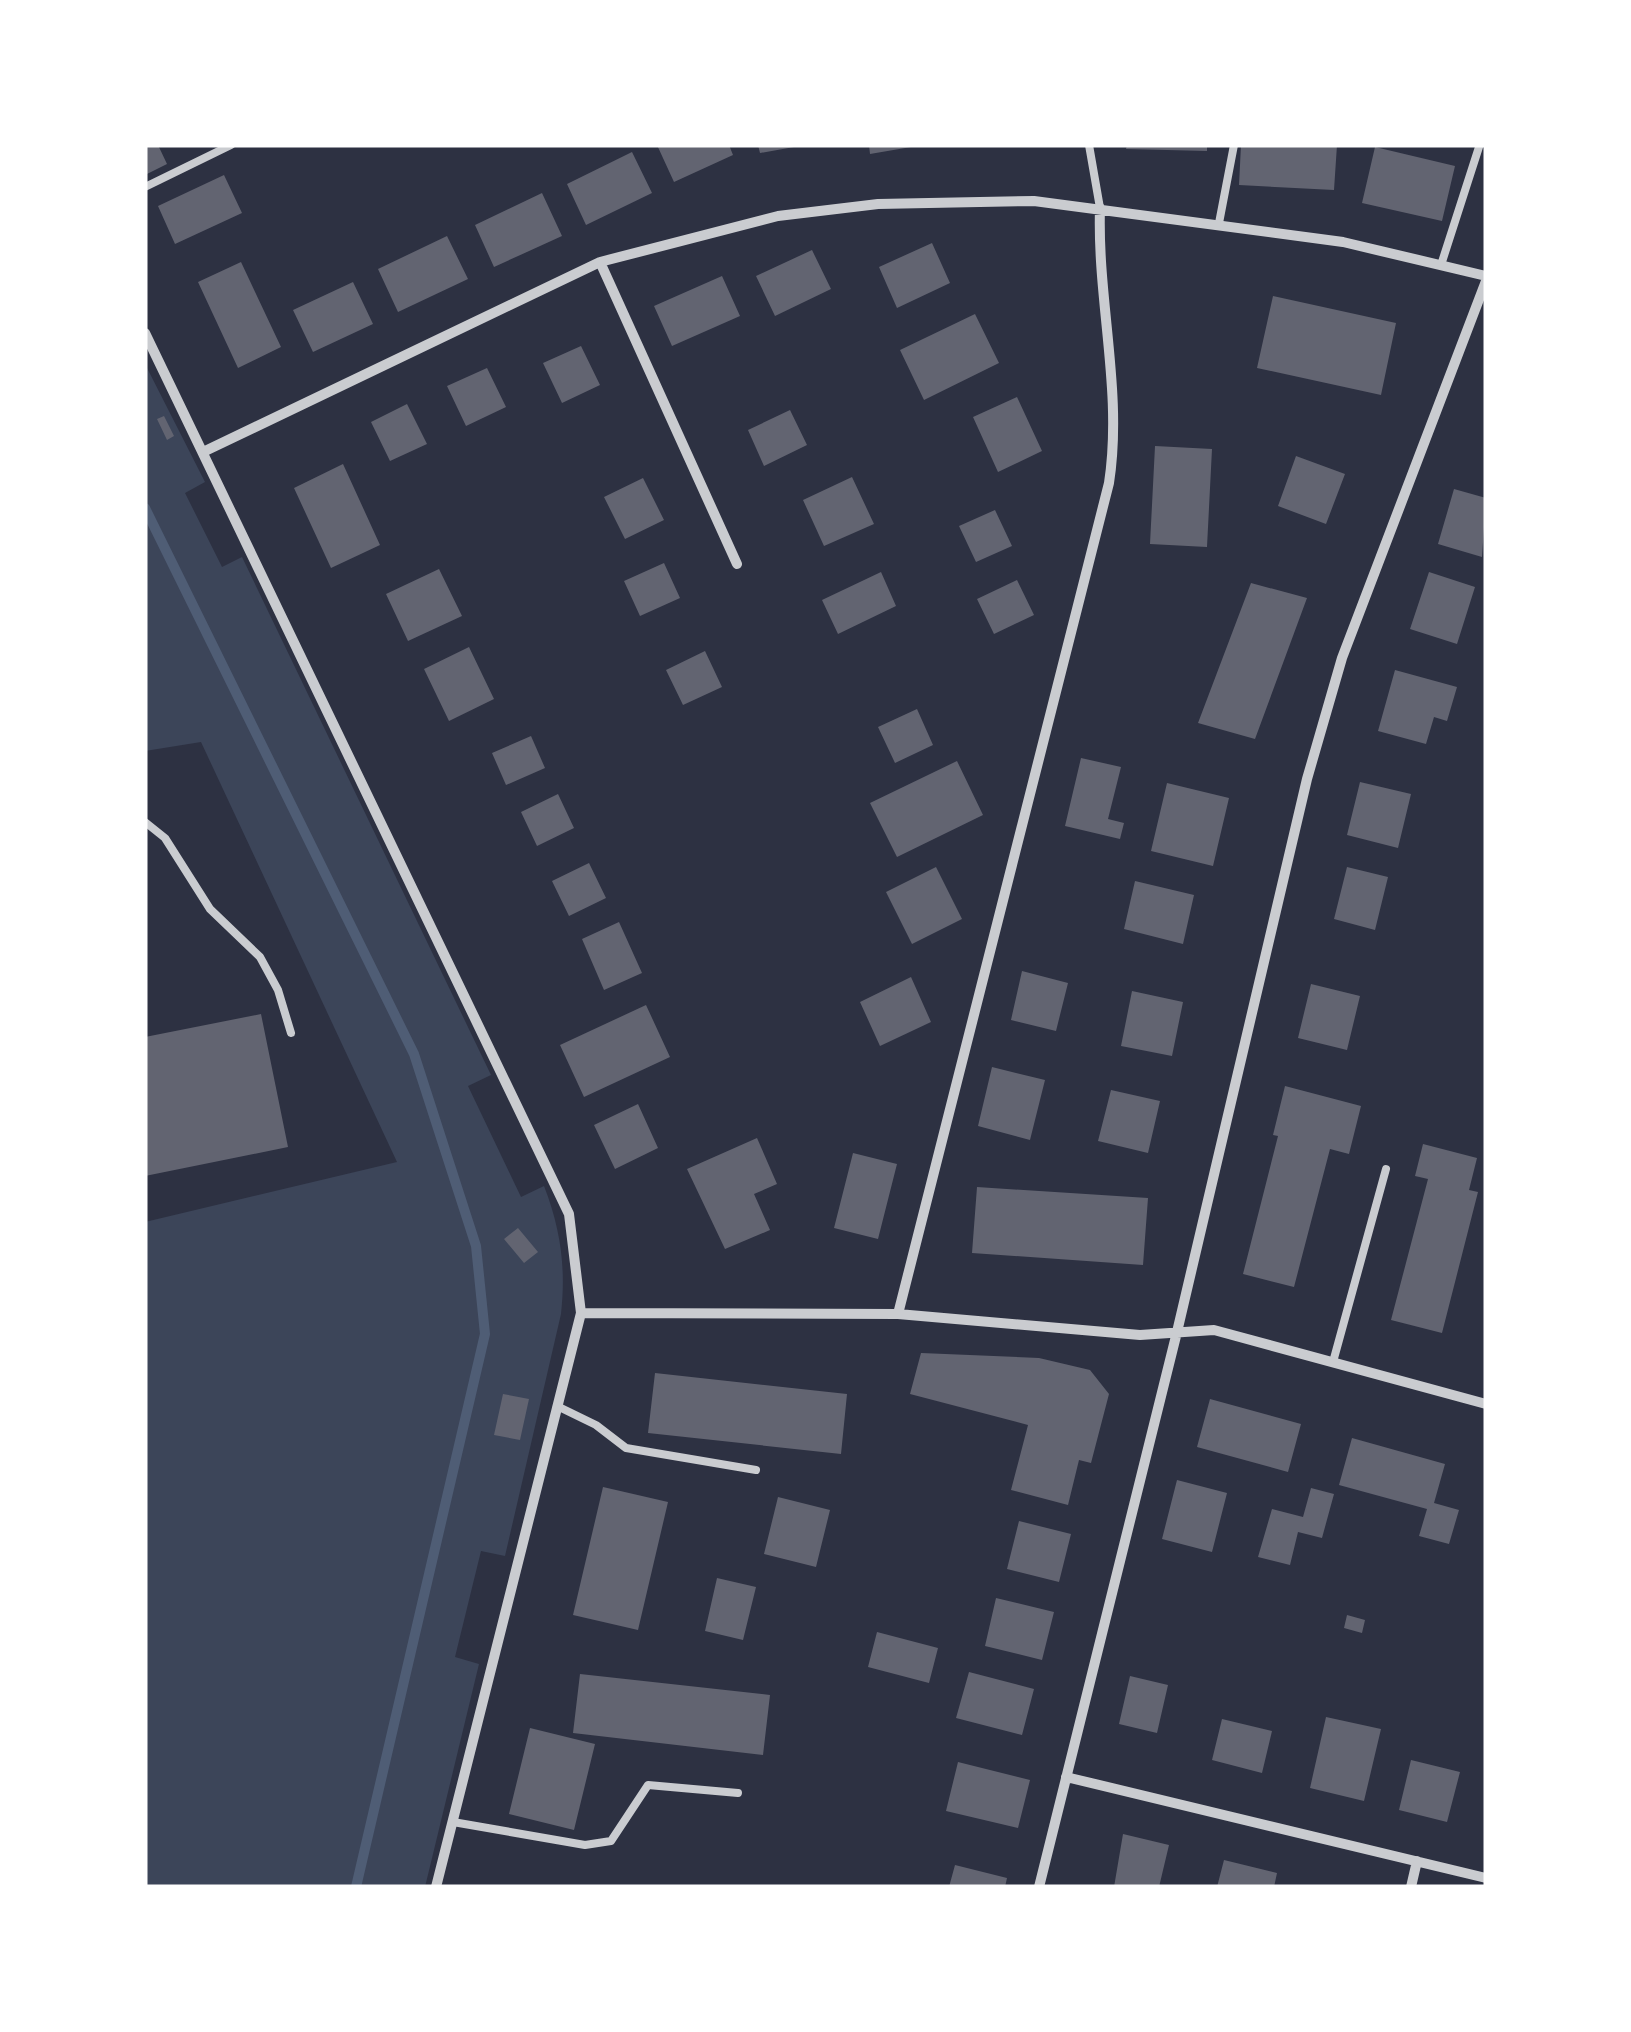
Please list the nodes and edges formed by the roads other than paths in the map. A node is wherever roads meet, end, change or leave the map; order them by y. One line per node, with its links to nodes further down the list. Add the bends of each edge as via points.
1 (231, 145): 5 (lane)
2 (1088, 145): 6 (lane)
3 (1234, 145): 7 (lane)
4 (1479, 147): 9 (lane)
5 (145, 188)
6 (1100, 208): 7 (street); 8 (street, via 976,199 878,204 778,216); 18 (street, via 1098,274 1116,435 1109,483)
7 (1218, 222): 9 (street)
8 (600, 262): 12 (street); 13 (street)
9 (1441, 265): 10 (street)
10 (1486, 279): 19 (street, via 1337,675)
11 (145, 333): 12 (street)
12 (203, 452): 17 (street, via 569,1214)
13 (737, 564)
14 (145, 822): 15 (lane, via 165,838 210,908 260,958)
15 (291, 1033)
16 (1386, 1169): 20 (lane)
17 (581, 1313): 18 (street); 22 (street)
18 (898, 1314): 19 (street, via 1140,1335)
19 (1177, 1332): 20 (street, via 1214,1330); 24 (street)
20 (1333, 1362): 21 (street)
21 (1486, 1404)
22 (557, 1406): 23 (lane, via 626,1448); 26 (street)
23 (756, 1470)
24 (1066, 1777): 27 (street); 30 (street)
25 (738, 1794): 26 (lane, via 648,1786 611,1841 585,1845)
26 (453, 1822): 29 (street)
27 (1417, 1861): 28 (street); 31 (street)
28 (1486, 1878)
29 (436, 1887)
30 (1039, 1887)
31 (1411, 1887)

